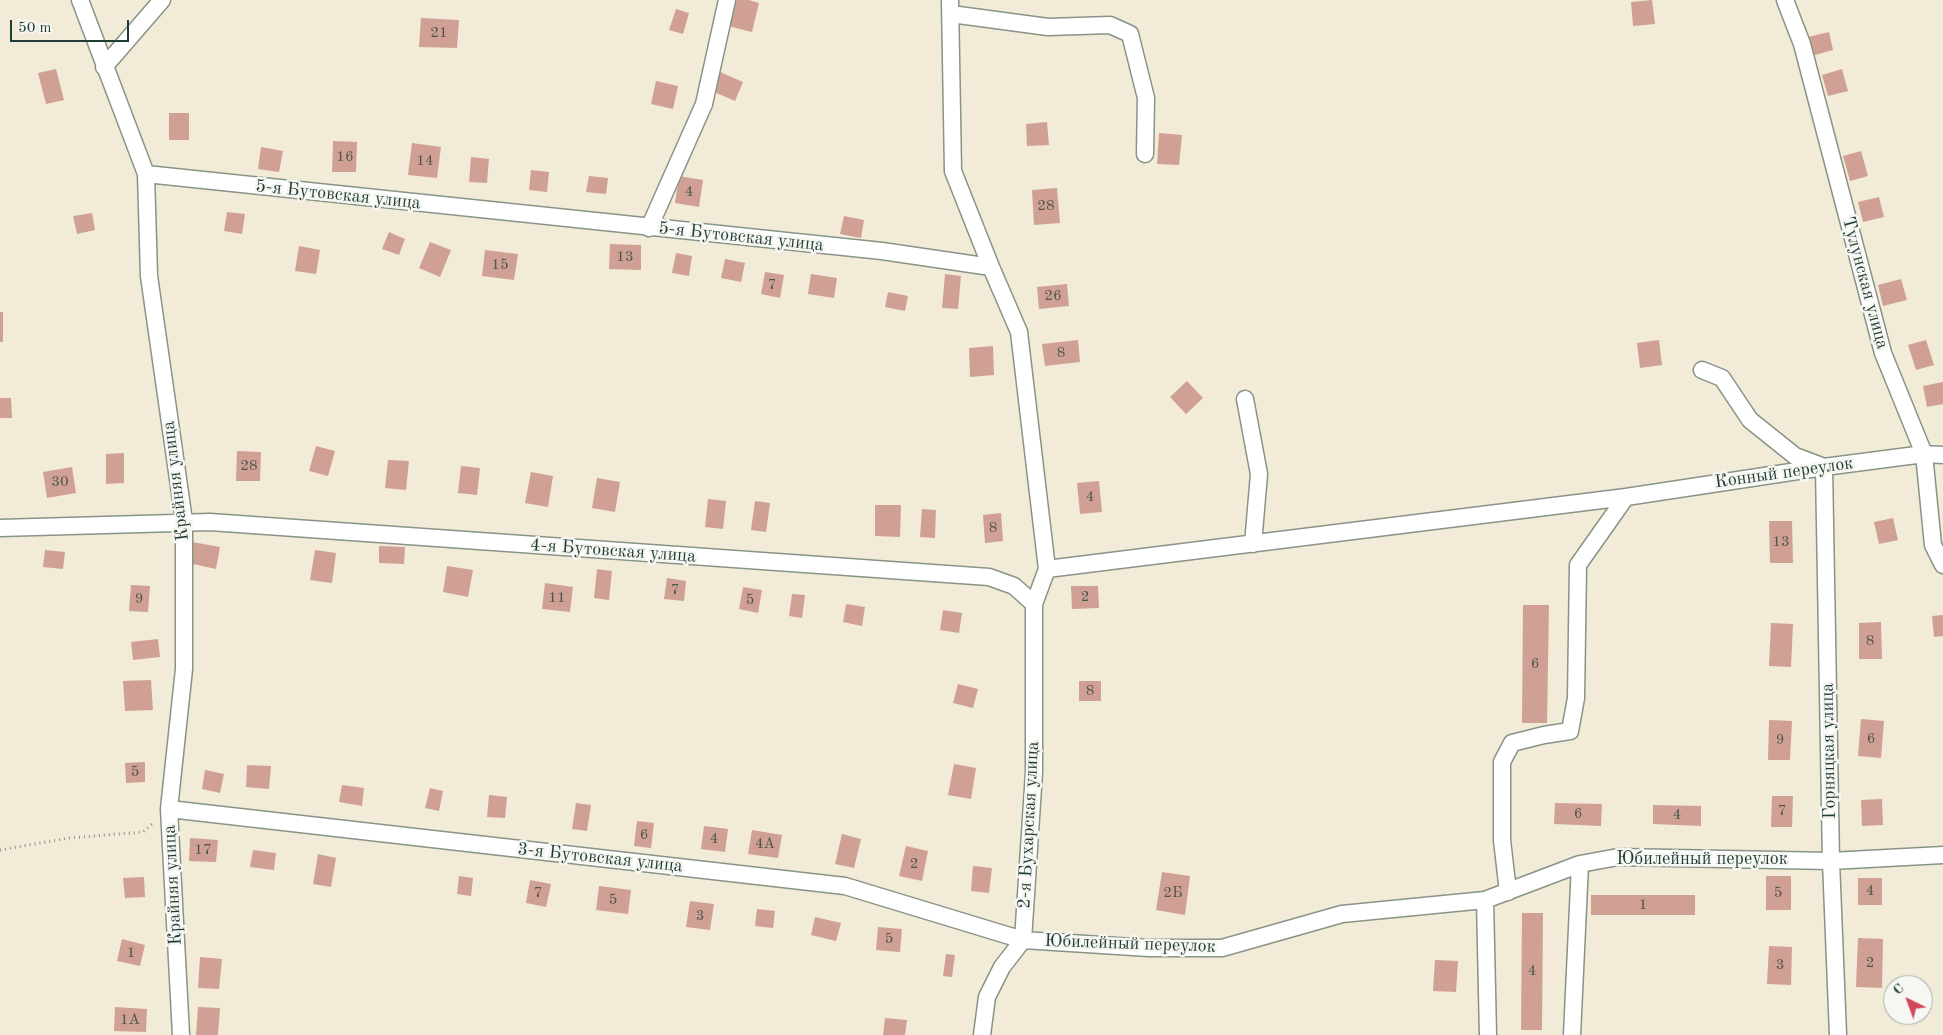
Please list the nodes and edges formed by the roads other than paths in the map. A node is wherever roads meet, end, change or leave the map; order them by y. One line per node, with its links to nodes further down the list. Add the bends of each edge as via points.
1 (80, 0): 6 (street, Крайняя улица)
2 (162, 0): 6 (street)
3 (727, 0): 9 (street, via 704,104)
4 (1785, 0): 13 (street, Тулунская улица, via 1804,54 1883,353)
5 (950, 7): 7 (street, via 1048,26 1110,24 1130,34 1146,98); 10 (street, via 953,172)
6 (104, 68): 8 (street, Крайняя улица)
7 (1145, 154)
8 (146, 174): 9 (street, 5-я Бутовская улица); 17 (street, Крайняя улица, via 149,276)
9 (649, 228): 10 (street, 5-я Бутовская улица, via 882,251)
10 (992, 267): 21 (street, via 1019,332)
11 (1702, 370): 15 (street, via 1722,378 1750,420 1795,456)
12 (1245, 399): 19 (street, via 1259,474)
13 (1924, 454): 14 (street, Конный переулок); 15 (street, Конный переулок); 20 (street, Тулунская улица, via 1933,545)
14 (1943, 455)
15 (1824, 467): 16 (street, Конный переулок); 25 (street, Горняцкая улица)
16 (1626, 497): 19 (street, Конный переулок); 27 (street, via 1578,565 1576,698 1570,731 1512,743 1502,762 1502,840)
17 (184, 521): 18 (street, 4-я Бутовская улица); 22 (street, 4-я Бутовская улица, via 989,578 1014,586); 23 (street, Крайняя улица, via 184,669)
18 (0, 528)
19 (1253, 544): 21 (street, Конный переулок)
20 (1943, 564)
21 (1047, 569): 22 (street)
22 (1034, 604): 29 (street, 2-я Бухарская улица, via 1034,772)
23 (169, 809): 29 (street, 3-я Бутовская улица, via 845,886); 30 (street, Крайняя улица)
24 (1943, 855): 25 (street, Юбилейный переулок)
25 (1831, 860): 26 (street, Юбилейный переулок, via 1618,857); 34 (street, Горняцкая улица)
26 (1580, 864): 27 (street, Юбилейный переулок); 33 (street)
27 (1508, 892): 28 (street, Юбилейный переулок)
28 (1485, 900): 29 (street, Юбилейный переулок, via 1342,914 1222,948 1149,948); 32 (street)
29 (1023, 940): 31 (street, via 1002,967 987,997)
30 (180, 1035)
31 (982, 1035)
32 (1488, 1035)
33 (1572, 1035)
34 (1838, 1035)

